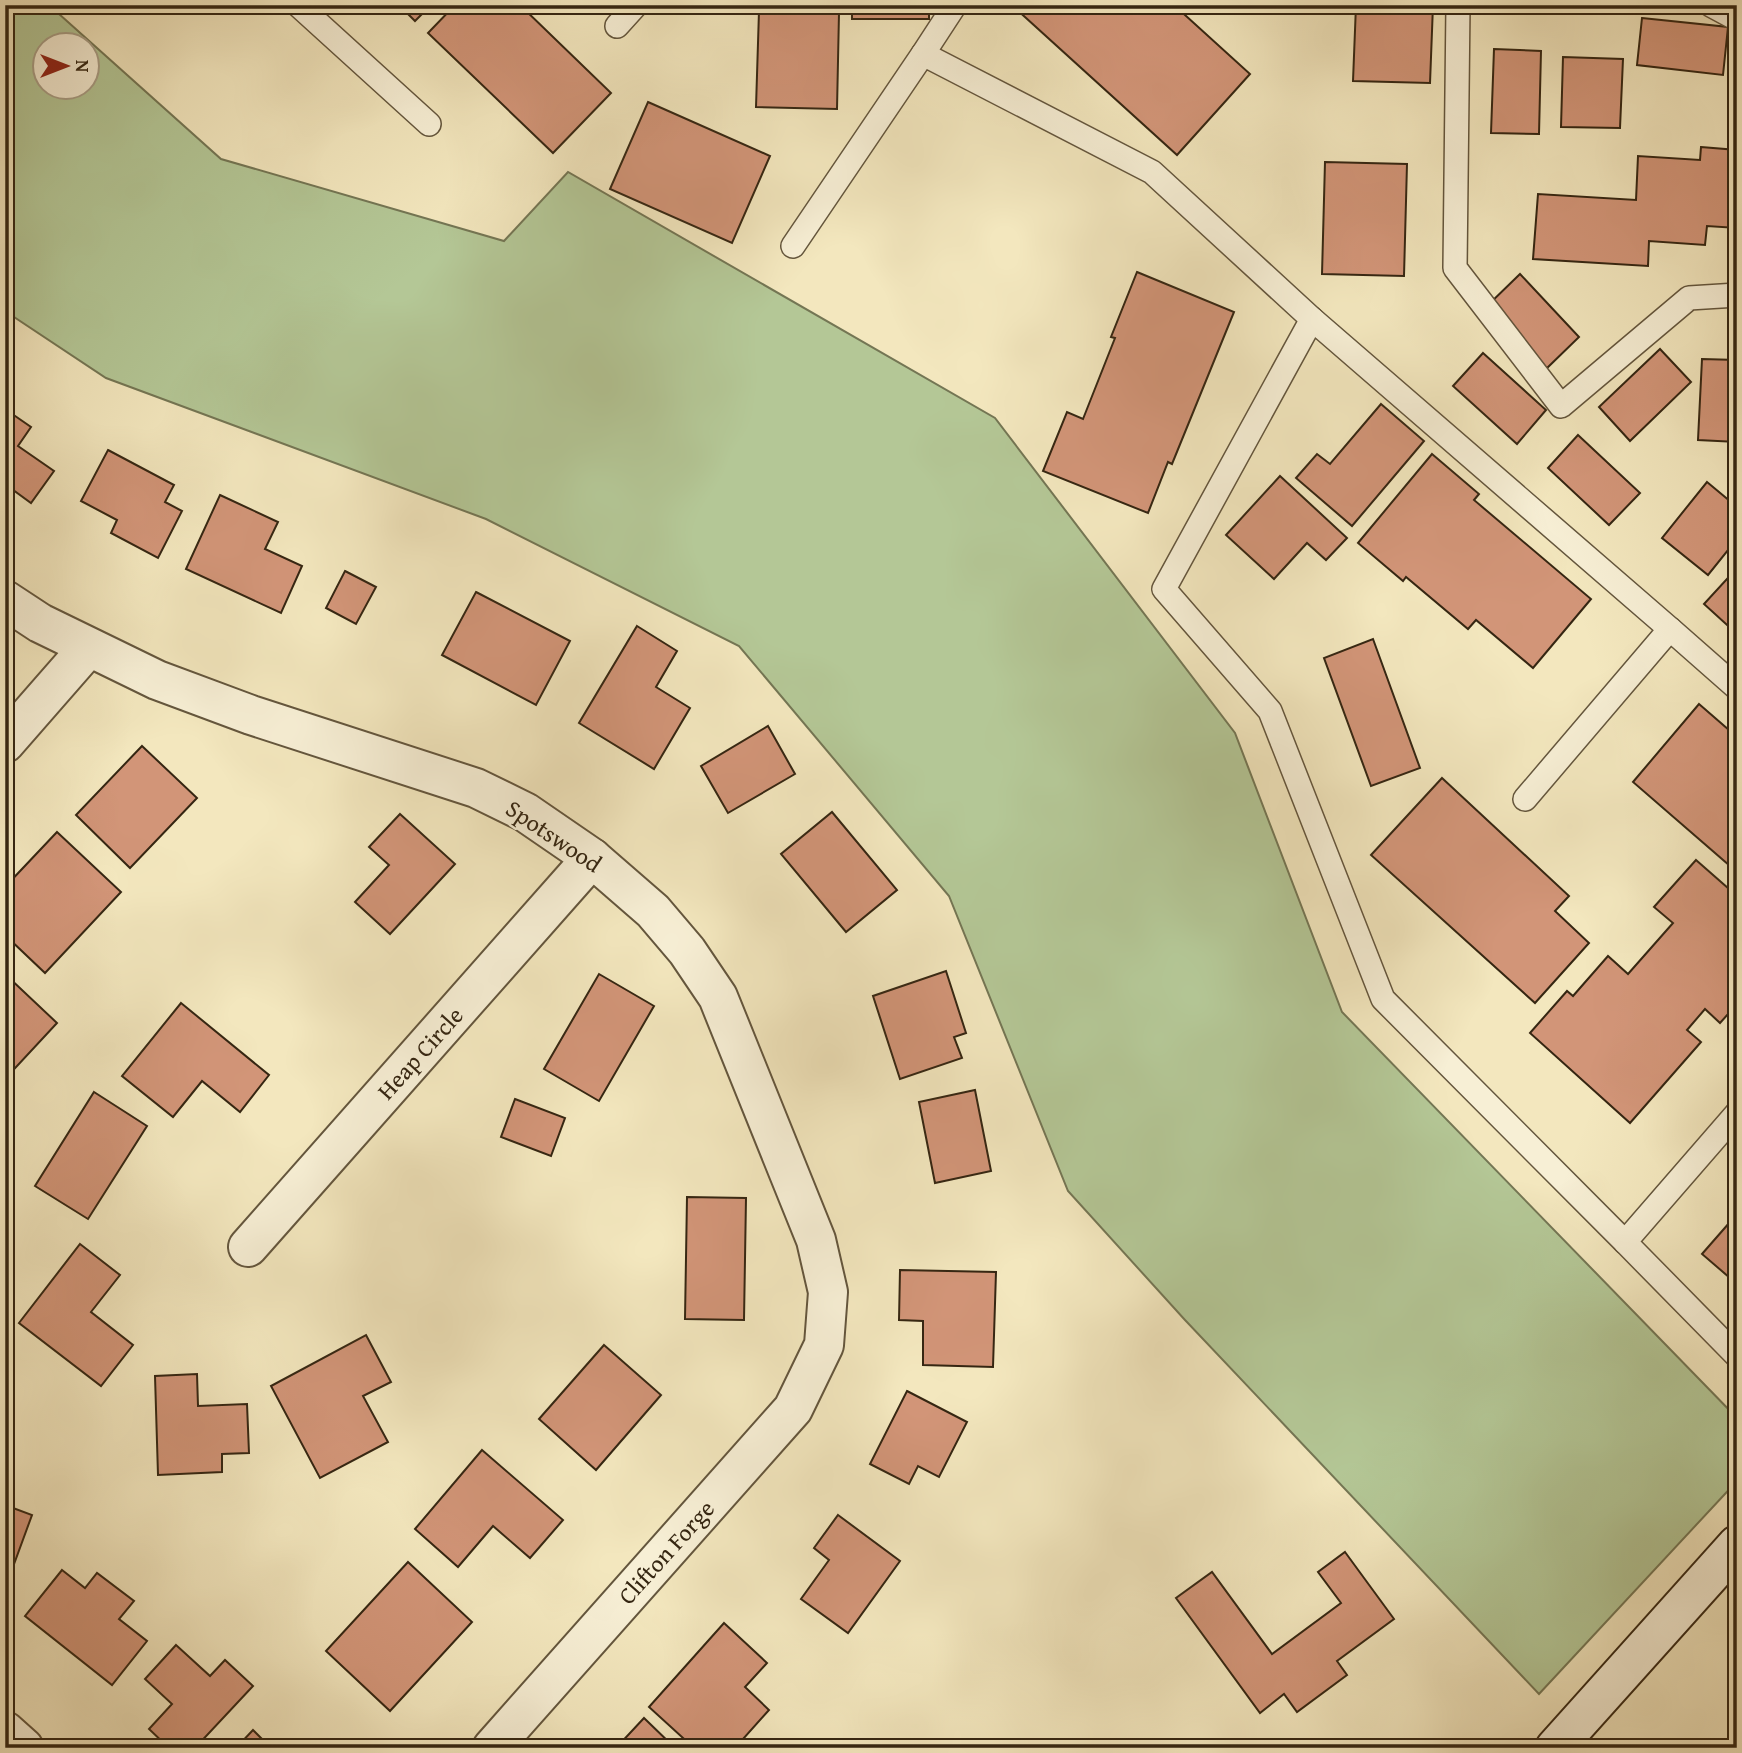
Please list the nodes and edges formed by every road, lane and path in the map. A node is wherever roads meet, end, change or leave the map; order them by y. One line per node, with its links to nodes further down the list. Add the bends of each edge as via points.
1 (298, 5): 9 (lane)
2 (636, 5): 7 (lane)
3 (955, 5): 8 (lane)
4 (1458, 5): 11 (lane, via 1455,268 1561,406 1689,298)
5 (1711, 5): 6 (lane)
6 (1737, 19)
7 (617, 26)
8 (923, 54): 10 (lane); 12 (lane, via 1152,172)
9 (429, 124)
10 (793, 246)
11 (1737, 295)
12 (1312, 319): 14 (lane); 21 (lane, via 1164,589 1270,711 1383,999)
13 (5, 600): 15 (street, Spotswood)
14 (1670, 629): 16 (lane); 18 (lane)
15 (88, 648): 17 (street); 19 (street, Spotswood, via 251,715 476,788 525,812)
16 (1737, 688)
17 (5, 743)
18 (1525, 799)
19 (592, 859): 22 (street, Heap Circle); 23 (street, Spotswood, via 653,911 718,997 816,1240 828,1292)
20 (1737, 1113): 21 (lane)
21 (1625, 1242): 24 (lane)
22 (248, 1247)
23 (824, 1345): 28 (street, Clifton Forge, via 793,1409)
24 (1737, 1356)
25 (1737, 1545): 29 (street)
26 (5, 1731): 27 (street)
27 (24, 1748)
28 (492, 1748)
29 (1555, 1748)

